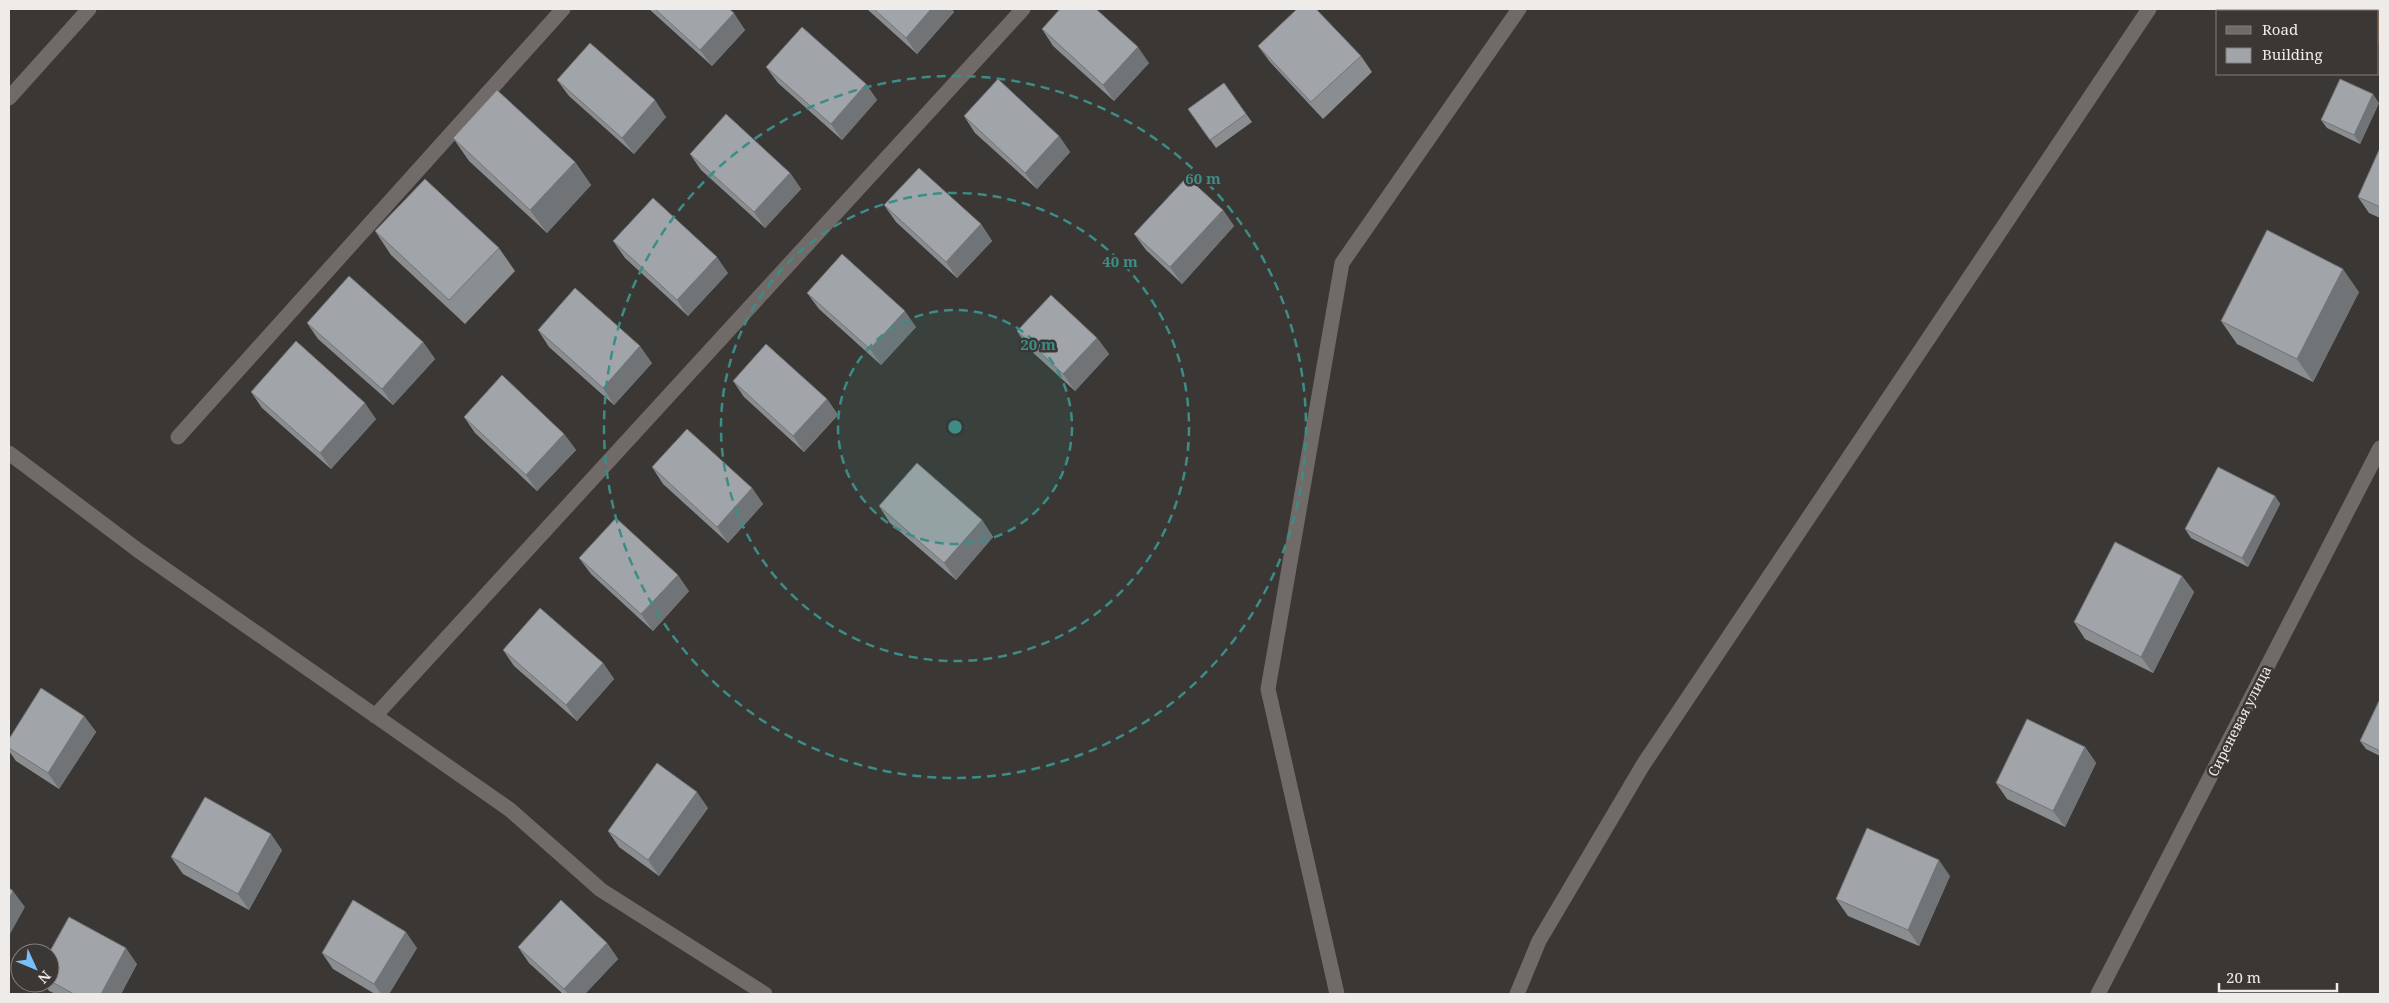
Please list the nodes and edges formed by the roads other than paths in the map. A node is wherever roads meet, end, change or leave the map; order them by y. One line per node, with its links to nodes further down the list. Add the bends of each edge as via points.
1 (89, 9): 6 (street)
2 (563, 9): 7 (street)
3 (1023, 9): 10 (street)
4 (1519, 9): 12 (street, via 1342,263 1268,689)
5 (2149, 9): 13 (street, via 1642,765 1539,941)
6 (9, 98)
7 (178, 437)
8 (2380, 448): 14 (street, Сиреневая улица)
9 (9, 453): 10 (street, via 139,551)
10 (375, 716): 11 (street, via 509,809 601,890)
11 (765, 994)
12 (1337, 994)
13 (1517, 994)
14 (2098, 994)

